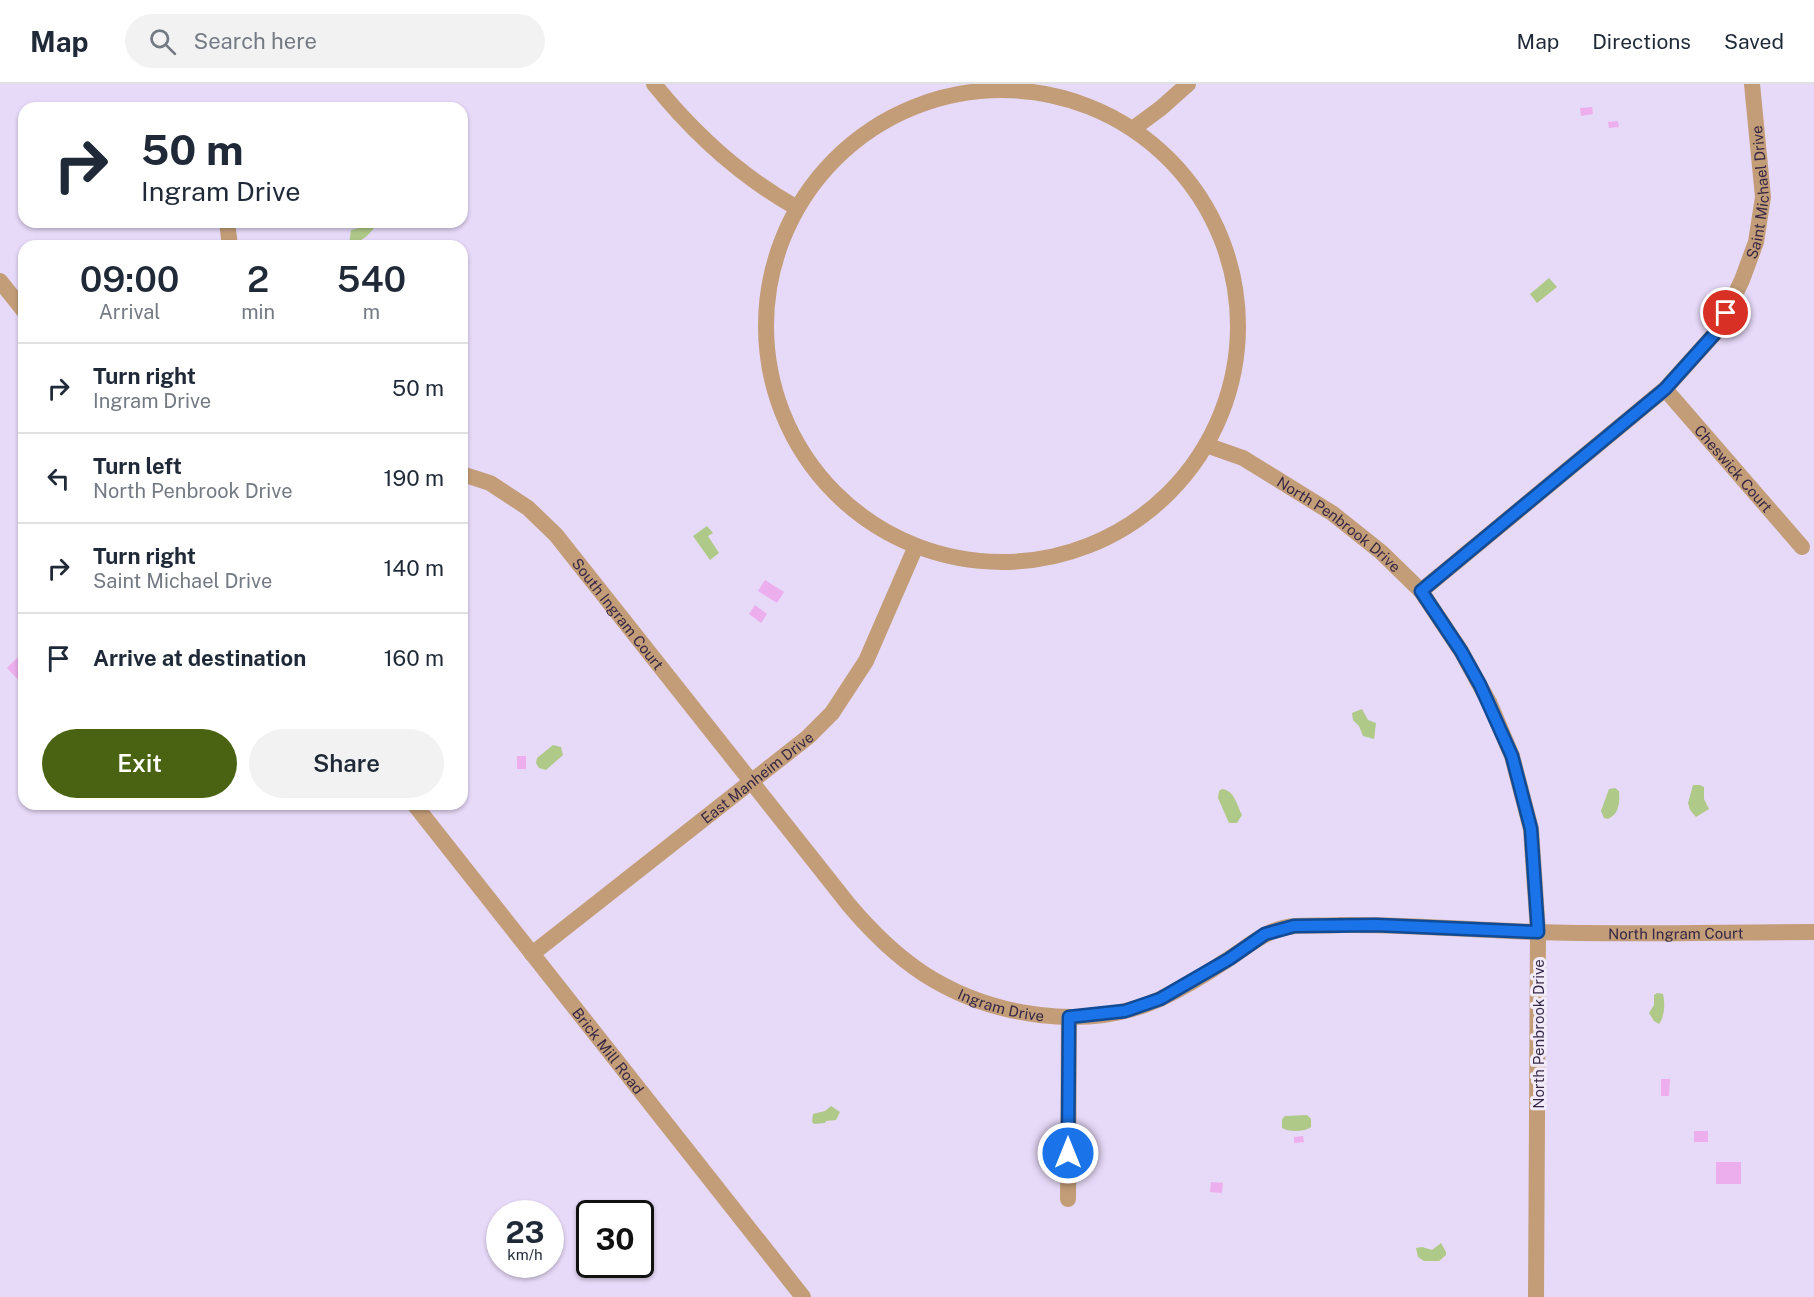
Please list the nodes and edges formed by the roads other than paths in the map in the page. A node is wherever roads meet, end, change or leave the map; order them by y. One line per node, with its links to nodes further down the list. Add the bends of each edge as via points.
1 (654, 84): 5 (street, via 682,118 723,157)
2 (1188, 84): 4 (street)
3 (1752, 84): 8 (street, Saint Michael Drive, via 1763,198 1756,242 1718,330)
4 (1134, 128): 5 (street, via 1096,108 1055,95 1012,89 970,92 928,102 888,119 853,143 822,173); 9 (street, via 1168,156 1197,191 1219,230 1233,272 1239,316 1236,361 1225,404)
5 (797, 208): 11 (street, via 780,245 770,284 766,325 769,365 779,404 796,441 847,504 879,528)
6 (0, 282): 7 (street)
7 (18, 304)
8 (1665, 389): 12 (street, Cheswick Court); 13 (street, Saint Michael Drive)
9 (1206, 445): 11 (street, via 1178,483 1143,515 1102,540 1056,555 1009,562 962,559); 13 (street, North Penbrook Drive, via 1243,458 1332,513)
10 (468, 476): 14 (street, South Ingram Court, via 490,483 518,501 556,536)
11 (916, 546): 14 (street, East Manheim Drive, via 851,687 808,737)
12 (1802, 547)
13 (1421, 591): 16 (street, North Penbrook Drive, via 1489,702 1512,756 1531,829)
14 (751, 782): 18 (street, East Manheim Drive); 19 (street, Ingram Drive, via 866,926 902,959 950,989 978,1000 1035,1014)
15 (419, 810): 18 (street, Brick Mill Road)
16 (1538, 932): 17 (street, North Ingram Court); 19 (street, Ingram Drive, via 1376,925 1294,926 1265,934 1160,999 1125,1011); 22 (street, North Penbrook Drive)
17 (1814, 932)
18 (532, 954): 21 (street, Brick Mill Road)
19 (1069, 1017): 20 (street)
20 (1068, 1199)
21 (803, 1297)
22 (1536, 1297)

